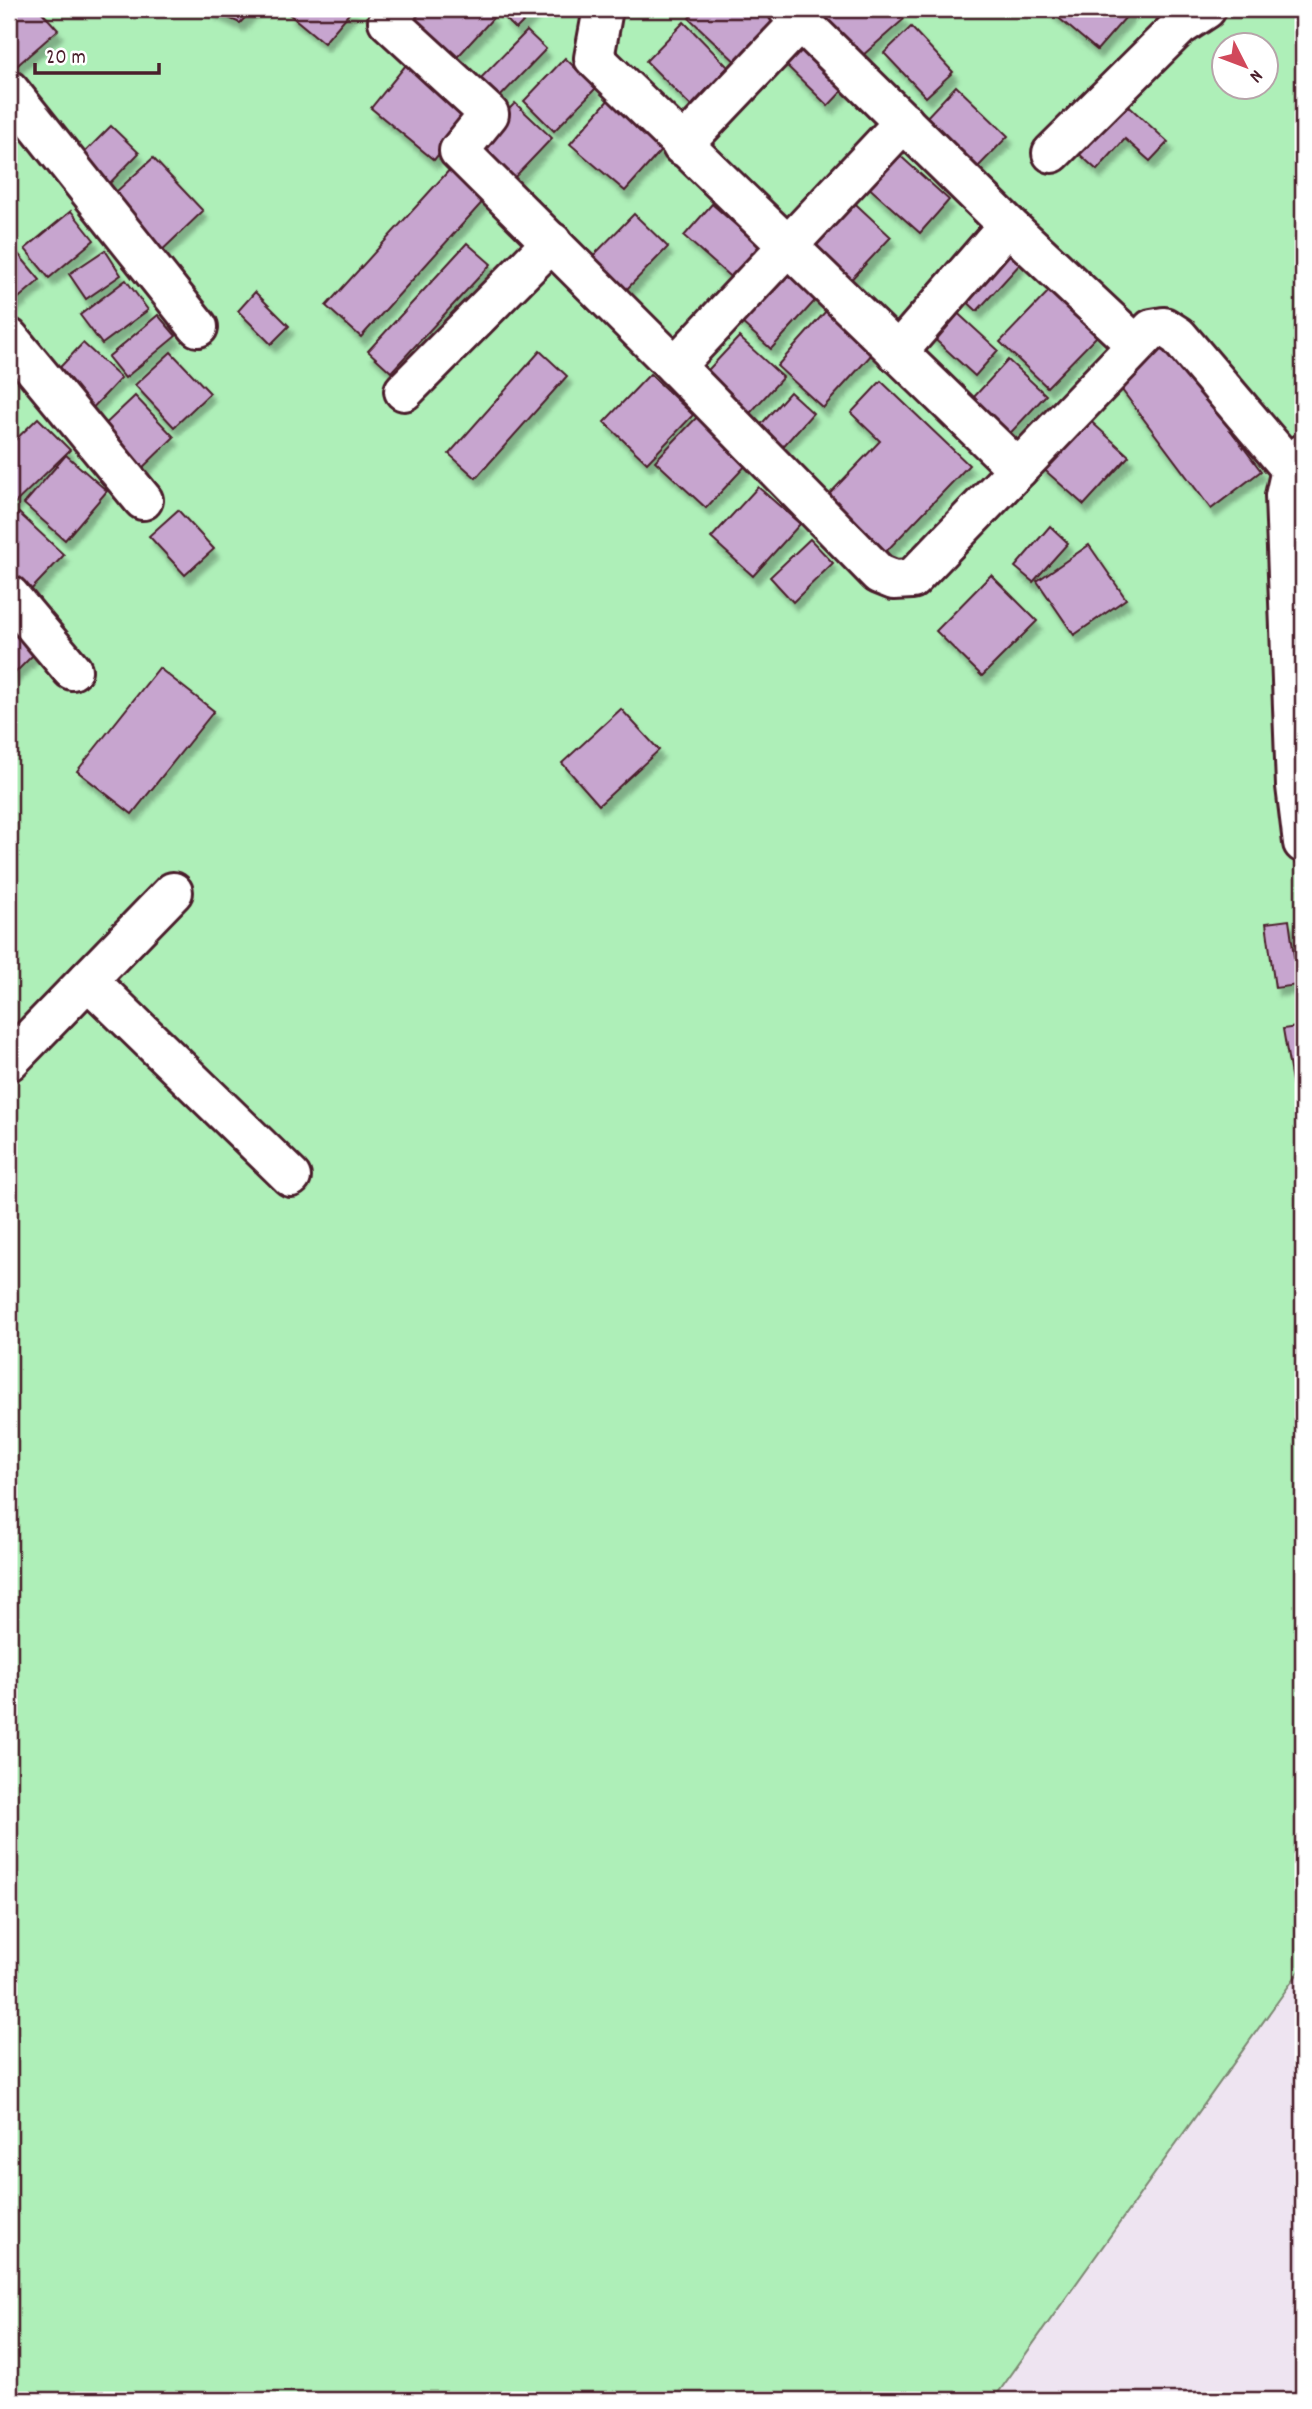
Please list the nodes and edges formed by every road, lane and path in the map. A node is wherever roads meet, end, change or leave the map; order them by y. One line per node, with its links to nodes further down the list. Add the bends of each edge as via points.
1 (398, 9): 10 (street, via 388,21 489,114 458,151)
2 (603, 9): 7 (street, via 594,58)
3 (1206, 9): 8 (street, via 1180,26)
4 (794, 15): 6 (street); 7 (street)
5 (9, 90): 12 (street)
6 (904, 122): 9 (street); 11 (street)
7 (682, 146): 11 (street)
8 (1052, 153)
9 (1008, 225): 14 (street); 15 (street)
10 (552, 242): 16 (street); 17 (street)
11 (787, 247): 15 (street); 16 (street)
12 (198, 327)
13 (9, 338): 20 (street)
14 (1136, 345): 18 (street, via 1152,329 1164,327 1178,337); 19 (street)
15 (897, 353): 19 (street)
16 (675, 366): 19 (street, via 879,574 894,580 912,579)
17 (404, 391)
18 (1297, 462): 23 (street, via 1286,496 1286,523 1296,786)
19 (1018, 470)
20 (143, 500)
21 (9, 595): 22 (street)
22 (72, 670)
23 (1303, 843)
24 (173, 892): 25 (street)
25 (88, 980): 26 (street); 27 (street)
26 (9, 1060)
27 (291, 1177)

